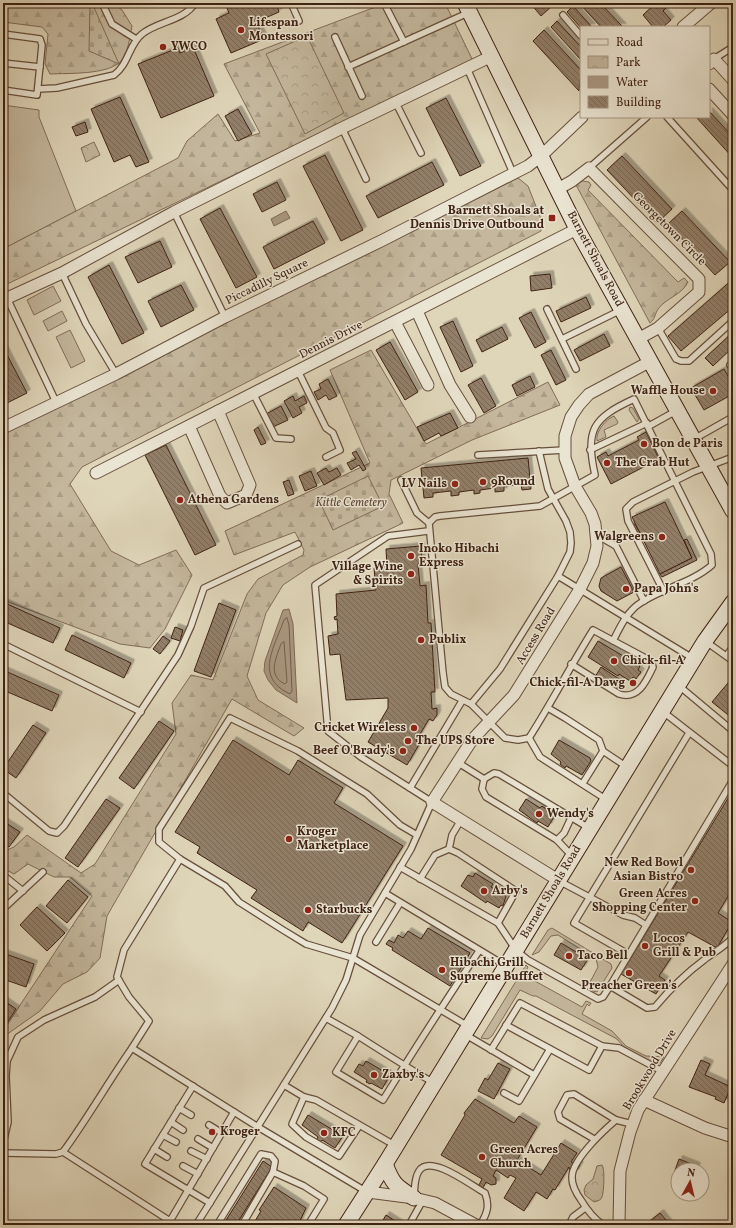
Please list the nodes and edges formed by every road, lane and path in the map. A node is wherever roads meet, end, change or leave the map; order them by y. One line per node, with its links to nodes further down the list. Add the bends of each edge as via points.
1 (102, 3): 13 (lane, via 112,24)
2 (195, 3): 13 (lane, via 189,12 151,28)
3 (291, 3): 8 (lane)
4 (384, 3): 14 (lane)
5 (711, 3): 9 (street)
6 (468, 8): 14 (lane); 16 (main road, Barnett Shoals Road)
7 (563, 15): 11 (lane)
8 (299, 21)
9 (684, 26)
10 (3, 34): 19 (lane, via 40,39)
11 (580, 35)
12 (335, 37): 20 (lane)
13 (136, 39): 23 (lane, via 122,70 114,75 57,88)
14 (404, 42): 20 (lane)
15 (733, 47): 18 (lane)
16 (492, 56): 21 (street); 34 (main road, Barnett Shoals Road)
17 (3, 62): 19 (lane)
18 (712, 62): 22 (street)
19 (40, 67): 23 (lane)
20 (348, 67): 26 (lane)
21 (467, 68): 27 (street); 36 (lane)
22 (733, 80)
23 (38, 89): 24 (lane, via 37,94)
24 (3, 90)
25 (710, 90): 28 (street)
26 (362, 96)
27 (396, 103): 32 (street); 33 (lane)
28 (733, 115)
29 (581, 118): 34 (street, Piccadilly Square)
30 (646, 118): 35 (lane)
31 (668, 118): 39 (lane)
32 (342, 128): 37 (lane); 40 (street)
33 (421, 153)
34 (541, 156): 36 (street, Piccadilly Square); 38 (main road, Barnett Shoals Road)
35 (589, 168): 38 (street); 50 (street, Georgetown Circle, via 700,279 699,292)
36 (513, 173): 47 (street, Piccadilly Square)
37 (366, 179)
38 (558, 189): 41 (main road, Barnett Shoals Road)
39 (733, 190)
40 (174, 212): 42 (street); 47 (lane)
41 (578, 229): 45 (main road, Barnett Shoals Road); 46 (street, Dennis Drive)
42 (62, 273): 43 (street); 56 (lane, via 86,324)
43 (5, 299): 59 (lane)
44 (547, 309): 51 (lane)
45 (622, 310): 51 (lane); 52 (main road, Barnett Shoals Road)
46 (417, 311): 49 (street, Dennis Drive); 62 (street, via 450,384)
47 (225, 317): 56 (street, Piccadilly Square)
48 (733, 321): 50 (lane, via 690,360 681,362 676,359)
49 (396, 322): 55 (street, Dennis Drive); 57 (street)
50 (658, 328): 52 (street, Georgetown Circle)
51 (562, 339): 54 (lane)
52 (638, 339): 53 (main road, Barnett Shoals Road)
53 (649, 362): 61 (main road, Barnett Shoals Road); 69 (street, Access Road, via 598,389 583,400 567,426)
54 (576, 369)
55 (298, 371): 58 (street, Dennis Drive); 73 (lane, via 326,428 333,433 340,450)
56 (116, 374): 59 (street, Piccadilly Square)
57 (428, 385)
58 (253, 393): 60 (street, Dennis Drive); 67 (lane, via 276,438)
59 (56, 402): 66 (street, Piccadilly Square)
60 (218, 411): 65 (street, Dennis Drive); 65 (street, via 250,484 246,495 227,503 220,496)
61 (677, 411): 64 (lane); 68 (main road, Barnett Shoals Road)
62 (470, 417)
63 (733, 417): 68 (lane)
64 (648, 425): 70 (lane); 70 (lane, via 634,399 603,416 595,428); 78 (lane)
65 (189, 426): 76 (street, Dennis Drive)
66 (3, 428)
67 (291, 439)
68 (694, 439): 75 (main road, Barnett Shoals Road)
69 (564, 450): 71 (lane); 79 (street, Access Road)
70 (590, 450): 79 (lane, via 596,475)
71 (539, 451): 72 (lane); 80 (lane, via 546,483)
72 (478, 455)
73 (326, 457)
74 (733, 457): 75 (lane)
75 (708, 466): 78 (lane); 81 (main road, Barnett Shoals Road)
76 (96, 473)
77 (401, 480): 82 (lane, via 417,513)
78 (675, 481): 88 (lane, via 711,554 712,565 706,571); 88 (lane, via 634,502 626,509 628,521)
79 (575, 486): 80 (lane); 84 (street, Access Road, via 591,513)
80 (553, 499): 82 (lane, via 540,506 440,516); 86 (lane, via 566,521 571,536 568,558)
81 (733, 511)
82 (429, 523): 83 (lane)
83 (428, 531): 101 (lane, via 445,687); 117 (lane, via 388,536 315,585 328,731 361,757)
84 (596, 535): 87 (street, Access Road, via 593,563); 89 (lane, via 616,546)
85 (298, 544): 105 (lane, via 204,588 185,642)
86 (558, 576): 87 (lane); 102 (lane, via 500,669)
87 (580, 589): 91 (lane); 106 (street, Access Road, via 514,695)
88 (664, 592): 89 (lane)
89 (644, 601): 91 (lane)
90 (733, 602): 93 (main road, Barnett Shoals Road)
91 (626, 617): 92 (lane); 97 (lane)
92 (613, 641): 99 (lane, via 592,630); 99 (lane, via 651,661 653,667 636,694 619,694)
93 (705, 641): 96 (lane); 97 (main road, Barnett Shoals Road)
94 (3, 644): 105 (lane)
95 (733, 647): 96 (lane)
96 (727, 655): 98 (lane)
97 (694, 659): 100 (main road, Barnett Shoals Road)
98 (733, 661)
99 (571, 664): 103 (lane)
100 (678, 685): 104 (main road, Barnett Shoals Road); 107 (lane)
101 (462, 701): 102 (lane); 117 (lane)
102 (471, 704): 106 (lane)
103 (548, 708): 109 (lane); 110 (lane, via 599,740)
104 (662, 711): 108 (lane); 113 (main road, Barnett Shoals Road)
105 (141, 712): 118 (lane, via 57,833 49,831)
106 (489, 721): 109 (lane, via 505,738); 111 (street, Access Road)
107 (733, 731)
108 (690, 733): 112 (lane); 136 (lane)
109 (529, 738): 116 (lane, via 540,757)
110 (603, 751): 113 (lane); 116 (lane)
111 (457, 762): 114 (lane); 120 (street, Access Road)
112 (733, 766)
113 (628, 767): 119 (main road, Barnett Shoals Road)
114 (484, 779): 121 (lane, via 494,773 499,774); 125 (lane, via 482,789 486,797)
115 (733, 780): 140 (lane)
116 (583, 783): 119 (lane)
117 (410, 788): 120 (lane)
118 (3, 793)
119 (606, 800): 123 (main road, Barnett Shoals Road)
120 (432, 802): 122 (street); 124 (lane)
121 (571, 818): 123 (lane); 125 (lane, via 564,833)
122 (461, 820): 126 (lane, via 452,835); 133 (street)
123 (589, 828): 127 (main road, Barnett Shoals Road)
124 (417, 835): 128 (lane, via 400,825 367,794 298,751 230,718 159,829 159,842); 129 (lane)
125 (557, 840): 127 (lane)
126 (449, 849): 132 (lane, via 435,855); 139 (lane, via 516,891)
127 (572, 856): 133 (main road, Barnett Shoals Road)
128 (180, 859): 146 (lane, via 225,886 239,902 306,944); 149 (lane, via 124,950 117,977)
129 (400, 867): 132 (lane); 135 (lane)
130 (43, 872): 134 (lane)
131 (3, 875): 134 (lane)
132 (420, 879): 139 (lane)
133 (558, 880): 136 (lane); 143 (main road, Barnett Shoals Road)
134 (23, 891): 138 (lane)
135 (385, 893): 137 (lane); 146 (lane, via 360,935)
136 (590, 897): 140 (lane); 145 (lane, via 574,923)
137 (400, 903): 142 (lane); 144 (lane)
138 (3, 909)
139 (498, 923): 143 (lane)
140 (646, 925): 145 (lane)
141 (733, 937): 150 (lane, via 671,987 656,1007 647,1008)
142 (376, 942)
143 (516, 950): 148 (main road, Barnett Shoals Road); 150 (lane, via 528,960 593,998 603,997)
144 (479, 951): 148 (lane); 151 (lane)
145 (628, 954): 150 (lane)
146 (353, 958): 151 (lane); 152 (lane, via 346,980)
147 (733, 964): 161 (street, Brookwood Drive)
148 (506, 966): 154 (main road, Barnett Shoals Road)
149 (119, 980): 157 (lane, via 149,1021); 185 (lane, via 95,997 44,1020 18,1037 7,1062 8,1122)
150 (610, 986)
151 (440, 1010): 154 (lane); 160 (lane)
152 (326, 1018): 155 (lane); 164 (lane)
153 (506, 1025): 156 (lane, via 520,1002); 158 (lane); 159 (lane)
154 (466, 1030): 159 (lane); 163 (main road, Barnett Shoals Road)
155 (358, 1036): 160 (lane); 160 (lane, via 336,1072 383,1100)
156 (602, 1046): 158 (lane, via 589,1070); 161 (lane, via 619,1048)
157 (132, 1048): 165 (lane); 190 (lane)
158 (550, 1049): 162 (lane)
159 (491, 1050): 162 (lane)
160 (404, 1065): 163 (lane)
161 (662, 1071): 168 (street, Brookwood Drive)
162 (534, 1074): 166 (lane, via 518,1101)
163 (434, 1083): 186 (main road, Barnett Shoals Road)
164 (284, 1085): 167 (lane); 177 (lane)
165 (193, 1086): 169 (lane); 170 (lane)
166 (504, 1093)
167 (304, 1097): 176 (lane, via 316,1100); 176 (lane, via 292,1124 306,1137 339,1156)
168 (644, 1100): 174 (street, Brookwood Drive); 181 (street)
169 (179, 1108): 171 (lane); 173 (lane)
170 (234, 1112): 177 (lane); 179 (lane)
171 (191, 1115)
172 (616, 1120): 174 (lane); 183 (lane); 183 (lane, via 574,1094 567,1095 558,1112 560,1119)
173 (171, 1122): 178 (lane); 180 (lane)
174 (632, 1124): 213 (street, Brookwood Drive, via 620,1171)
175 (209, 1125): 179 (lane)
176 (359, 1126): 186 (lane)
177 (258, 1127): 199 (lane); 201 (lane)
178 (183, 1130)
179 (222, 1133): 187 (lane)
180 (163, 1135): 184 (lane); 188 (lane)
181 (733, 1138)
182 (198, 1139): 187 (lane)
183 (594, 1139): 202 (lane, via 571,1176 573,1188)
184 (176, 1142)
185 (3, 1143)
186 (396, 1146): 194 (main road, Barnett Shoals Road)
187 (213, 1148): 193 (lane)
188 (154, 1149): 192 (lane); 198 (lane, via 145,1164)
189 (191, 1151): 193 (lane)
190 (63, 1152): 191 (lane); 198 (lane, via 170,1221)
191 (3, 1153)
192 (167, 1157)
193 (207, 1159): 197 (lane)
194 (385, 1164): 199 (main road, Barnett Shoals Road); 200 (main road, via 396,1186)
195 (183, 1166): 197 (lane)
196 (273, 1172): 204 (lane, via 275,1161 271,1156 261,1154); 205 (lane); 206 (lane, via 304,1186 324,1199)
197 (198, 1174): 198 (lane)
198 (188, 1191): 201 (lane)
199 (368, 1192): 200 (street); 207 (main road, Barnett Shoals Road)
200 (418, 1199): 208 (lane); 209 (street, via 446,1208); 210 (lane, via 417,1174 421,1168 439,1166 485,1194 488,1209)
201 (210, 1203): 203 (lane)
202 (585, 1208): 211 (lane, via 573,1216); 212 (lane)
203 (196, 1225)
204 (217, 1225)
205 (242, 1225)
206 (308, 1225)
207 (346, 1225)
208 (409, 1225)
209 (476, 1225)
210 (480, 1225)
211 (569, 1225)
212 (603, 1225)
213 (619, 1225)

